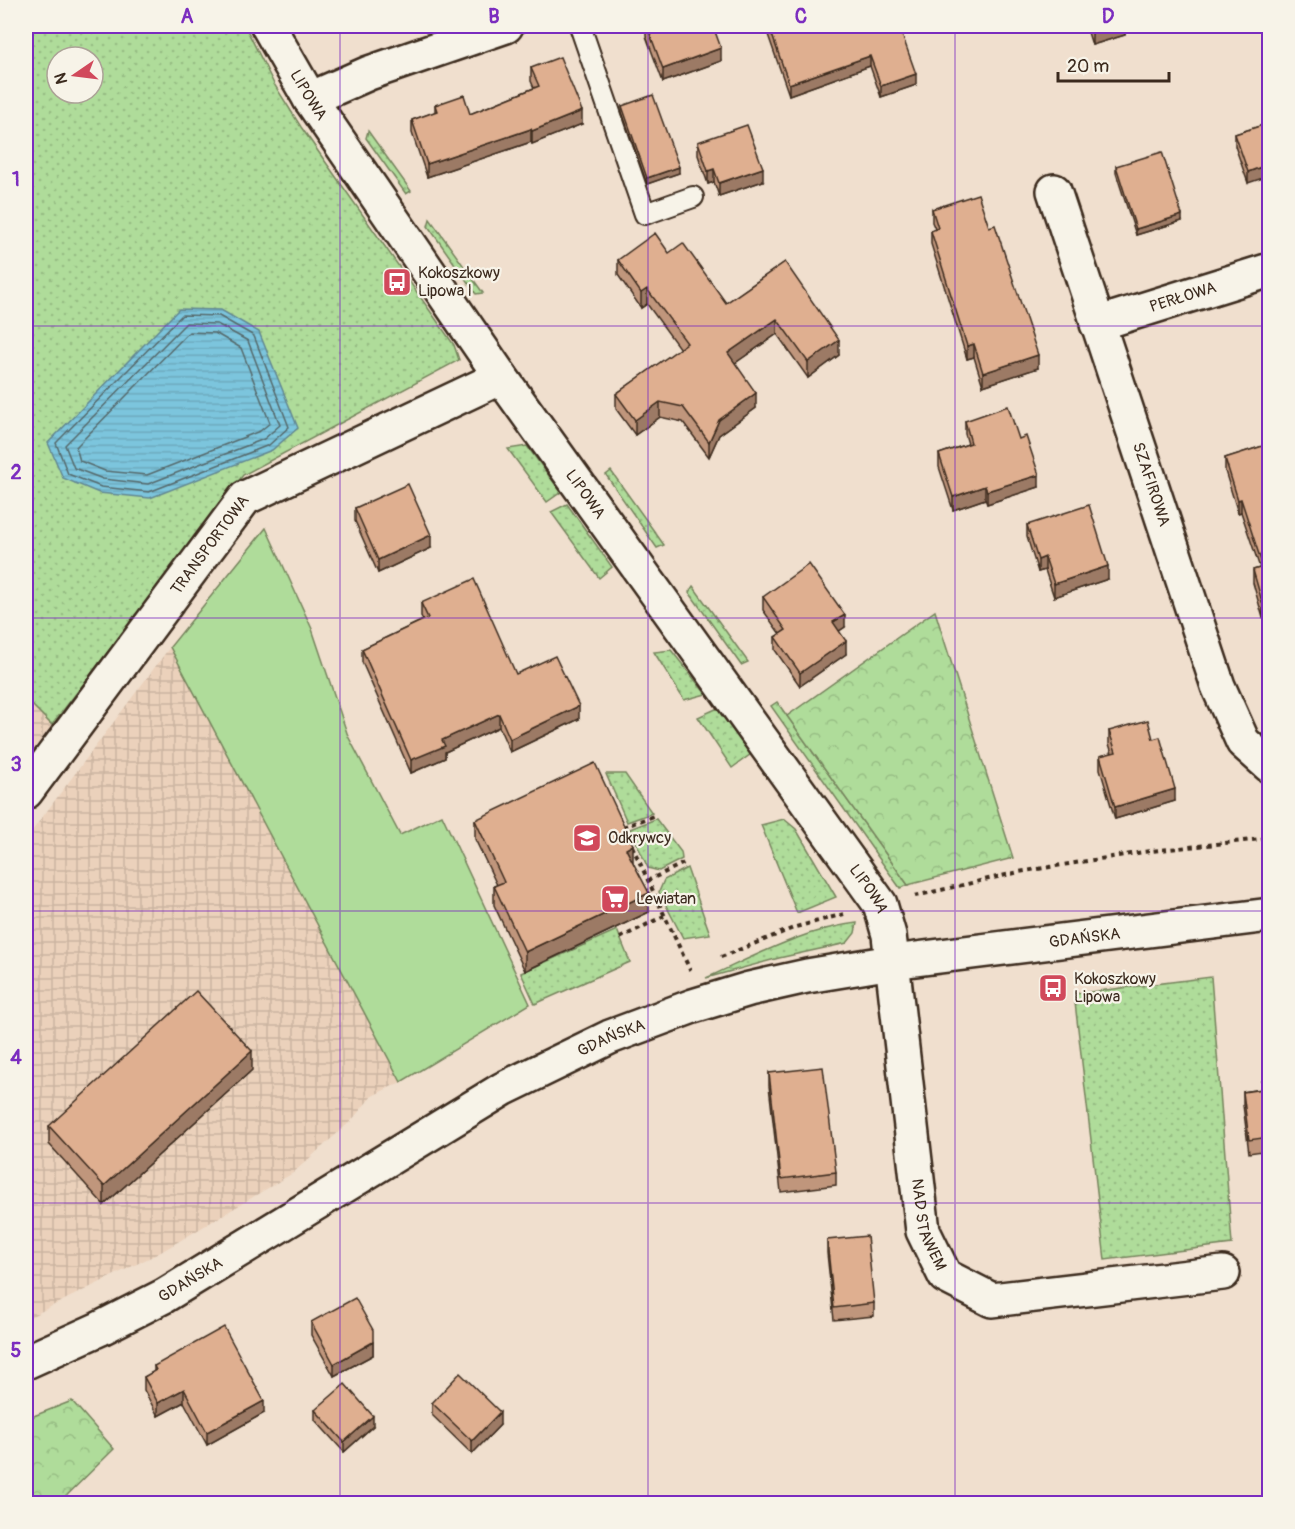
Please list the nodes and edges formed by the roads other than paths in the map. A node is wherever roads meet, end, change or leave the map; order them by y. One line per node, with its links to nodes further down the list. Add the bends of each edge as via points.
1 (268, 26): 4 (street, LIPOWA)
2 (506, 26): 4 (street)
3 (580, 26): 6 (lane, via 645,214)
4 (310, 99): 9 (street, LIPOWA)
5 (1054, 191): 8 (street, SZAFIROWA)
6 (693, 197)
7 (1269, 270): 8 (street, PERŁOWA)
8 (1097, 324): 10 (street, SZAFIROWA, via 1218,686 1243,742)
9 (501, 377): 11 (street, TRANSPORTOWA, via 245,498); 13 (street, LIPOWA, via 880,904)
10 (1269, 766)
11 (26, 792)
12 (1269, 915): 13 (street, GDAŃSKA)
13 (892, 962): 14 (street, NAD STAWEM, via 923,1231 945,1275 992,1300); 15 (street, GDAŃSKA, via 749,989 610,1037 503,1089 446,1122 164,1296)
14 (1223, 1273)
15 (26, 1362)

